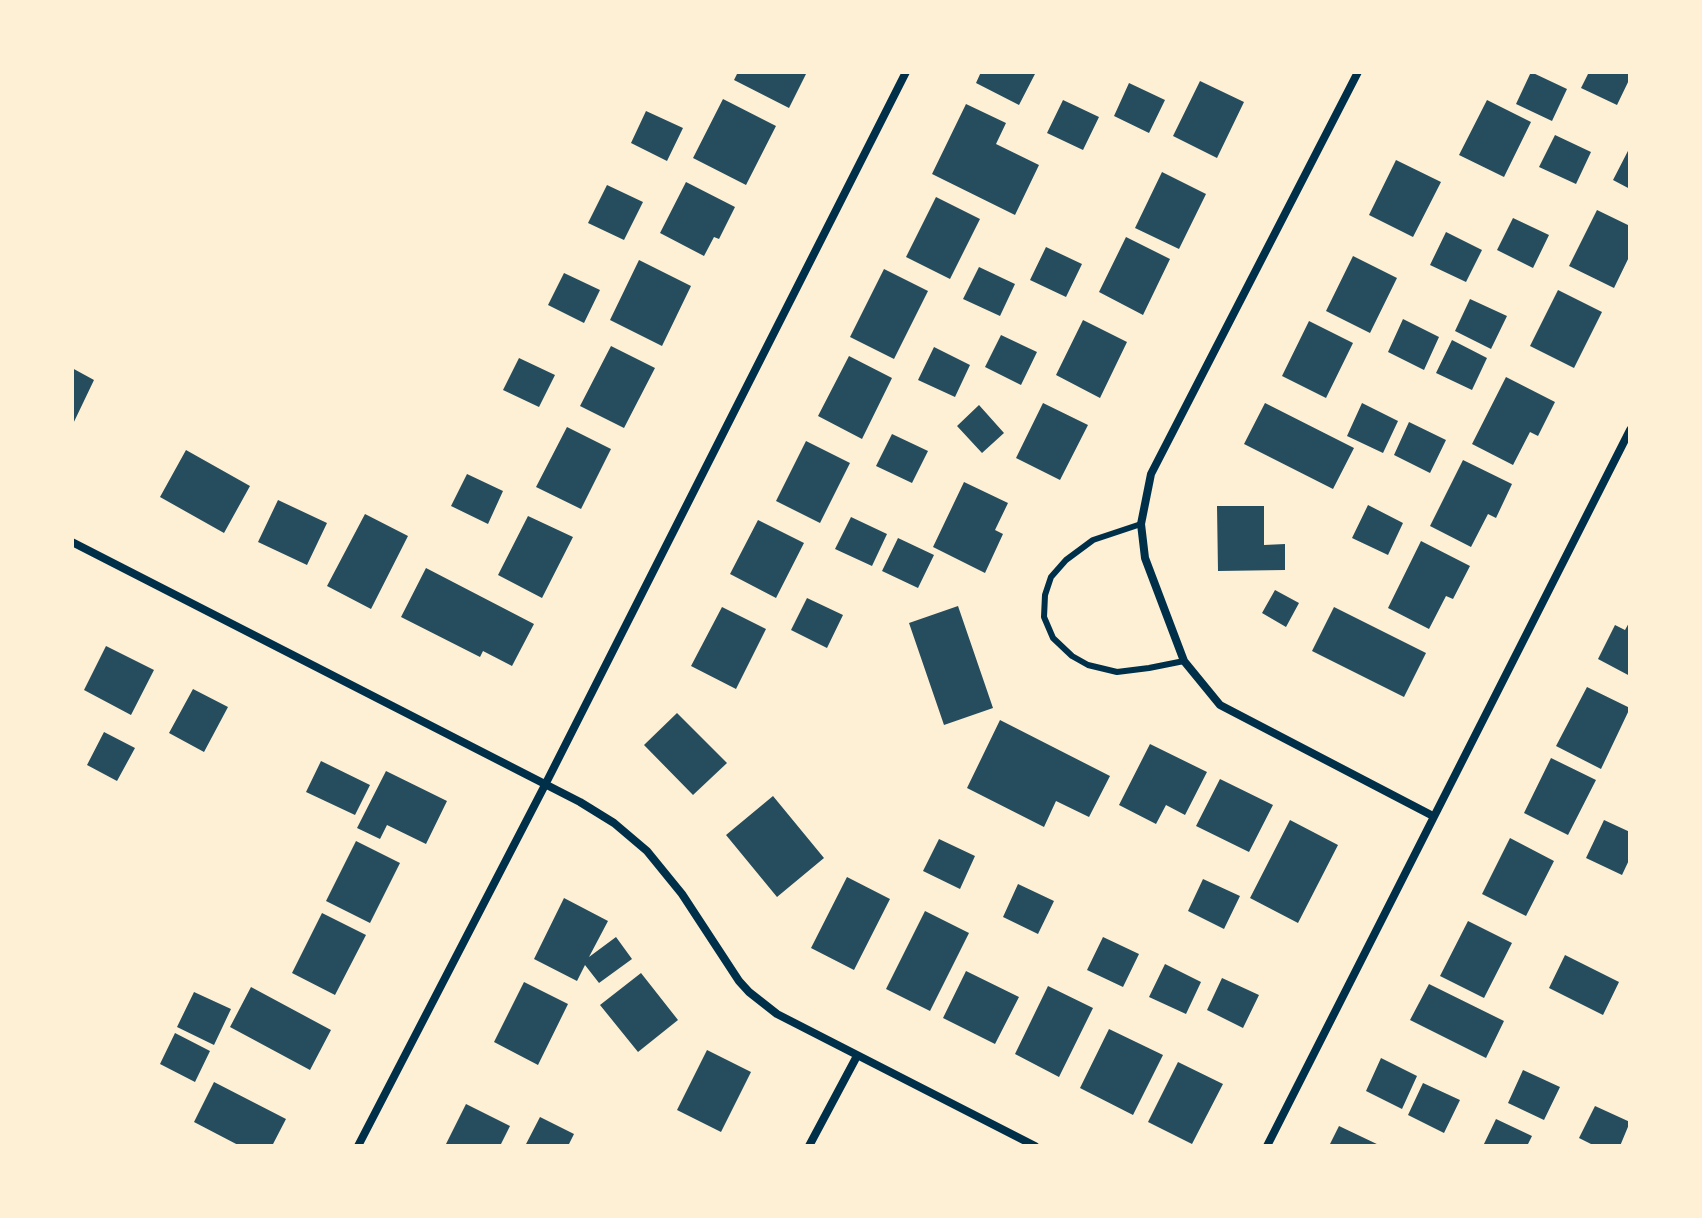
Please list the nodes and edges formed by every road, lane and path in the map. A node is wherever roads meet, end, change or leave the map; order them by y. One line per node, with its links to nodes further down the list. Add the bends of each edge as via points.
1 (906, 72): 7 (street)
2 (1358, 72): 4 (street, via 1151,474)
3 (1630, 430): 8 (street)
4 (1141, 524): 6 (street, via 1145,558); 6 (lane, via 1093,540 1066,560 1051,577 1044,617 1053,638 1088,665 1117,672)
5 (72, 542): 7 (street)
6 (1184, 661): 8 (street, via 1220,705)
7 (545, 785): 9 (street, via 614,823 647,851 749,992 777,1014); 10 (street)
8 (1433, 816): 13 (street)
9 (857, 1056): 11 (street); 12 (street)
10 (358, 1146)
11 (809, 1146)
12 (1035, 1146)
13 (1267, 1146)

